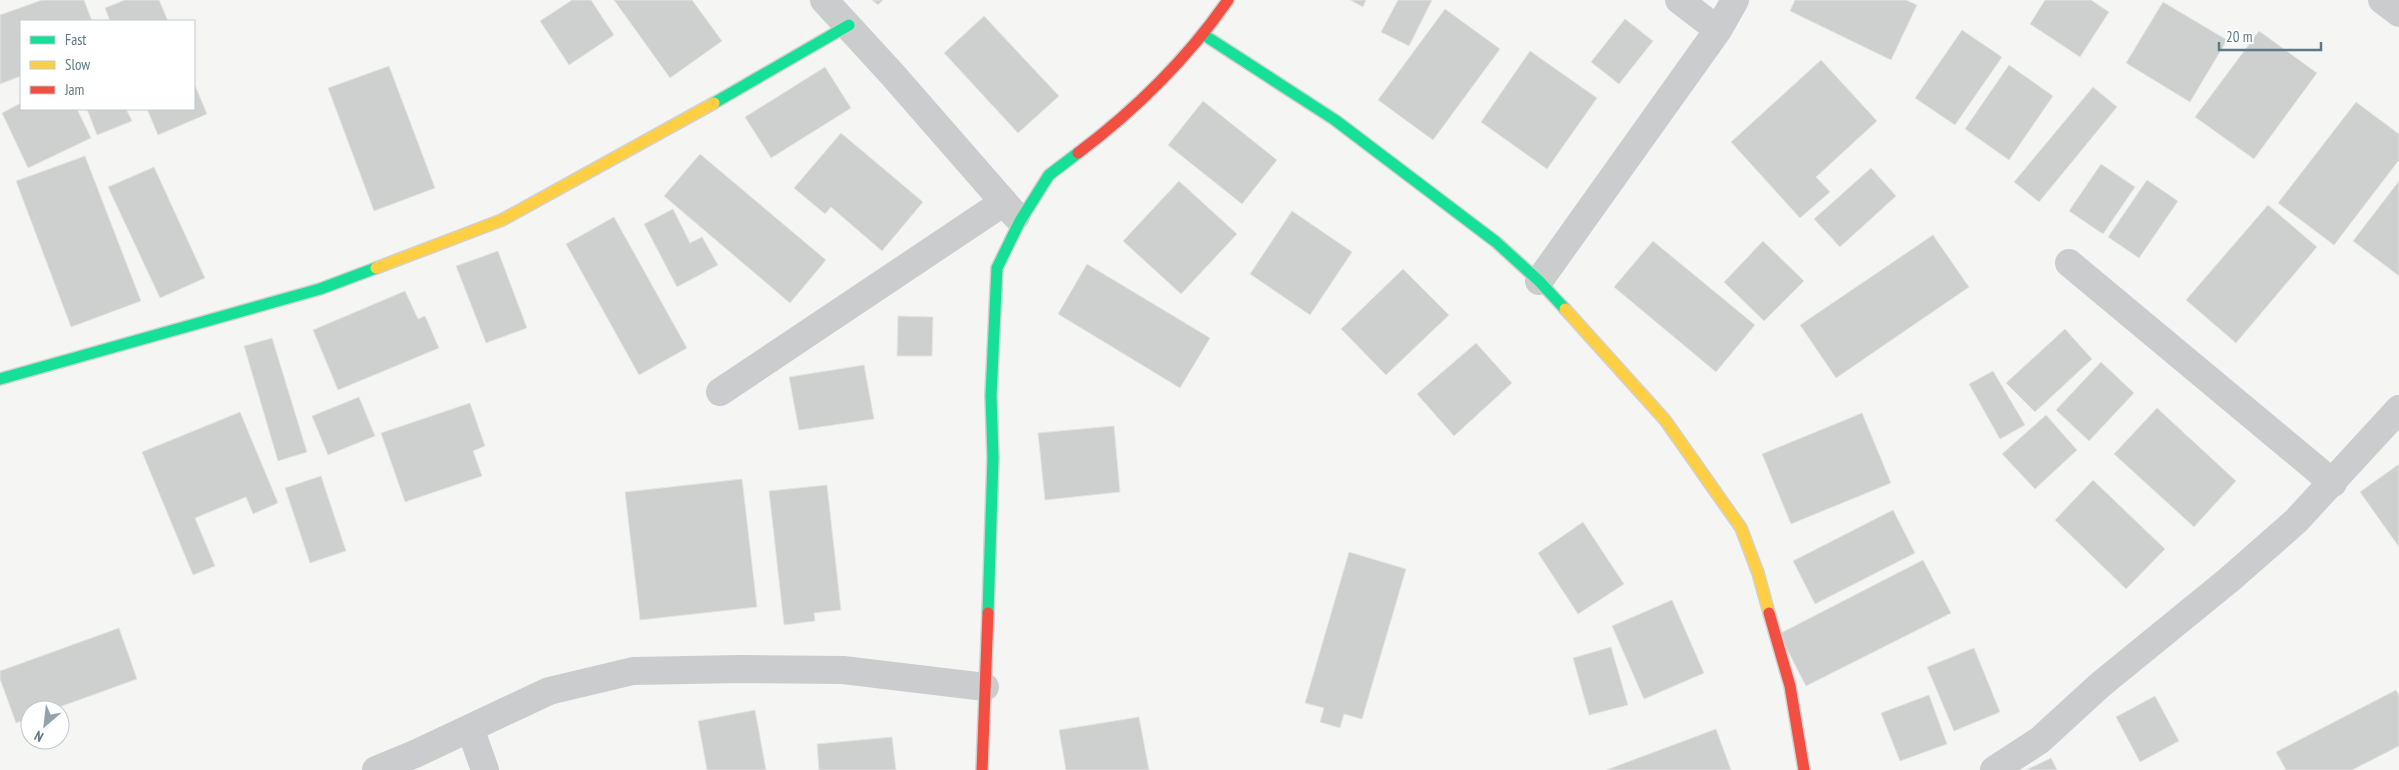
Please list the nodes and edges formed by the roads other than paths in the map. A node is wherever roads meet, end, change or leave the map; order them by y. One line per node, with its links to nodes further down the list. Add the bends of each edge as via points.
1 (824, 0): 7 (street)
2 (1228, 0): 9 (street)
3 (1679, 0): 8 (street)
4 (1735, 0): 8 (street)
5 (2382, 0): 6 (street)
6 (2399, 13)
7 (849, 26): 10 (street); 13 (street, via 654,138 502,220 320,289)
8 (1718, 30): 12 (street)
9 (1204, 35): 10 (street, via 1110,129 1049,175); 12 (street, via 1335,120 1496,242)
10 (1012, 211): 14 (street); 17 (street, via 997,268)
11 (2069, 263): 16 (street)
12 (1539, 281): 22 (street, via 1665,420 1742,528 1758,572 1790,686)
13 (0, 379)
14 (720, 392)
15 (2399, 408): 16 (street)
16 (2332, 483): 23 (street, via 2296,521 2230,579 2040,740)
17 (985, 687): 18 (street, via 843,670 633,671 549,691); 21 (street)
18 (470, 728): 19 (street); 20 (street)
19 (376, 770)
20 (485, 770)
21 (982, 770)
22 (1804, 770)
23 (1994, 770)

